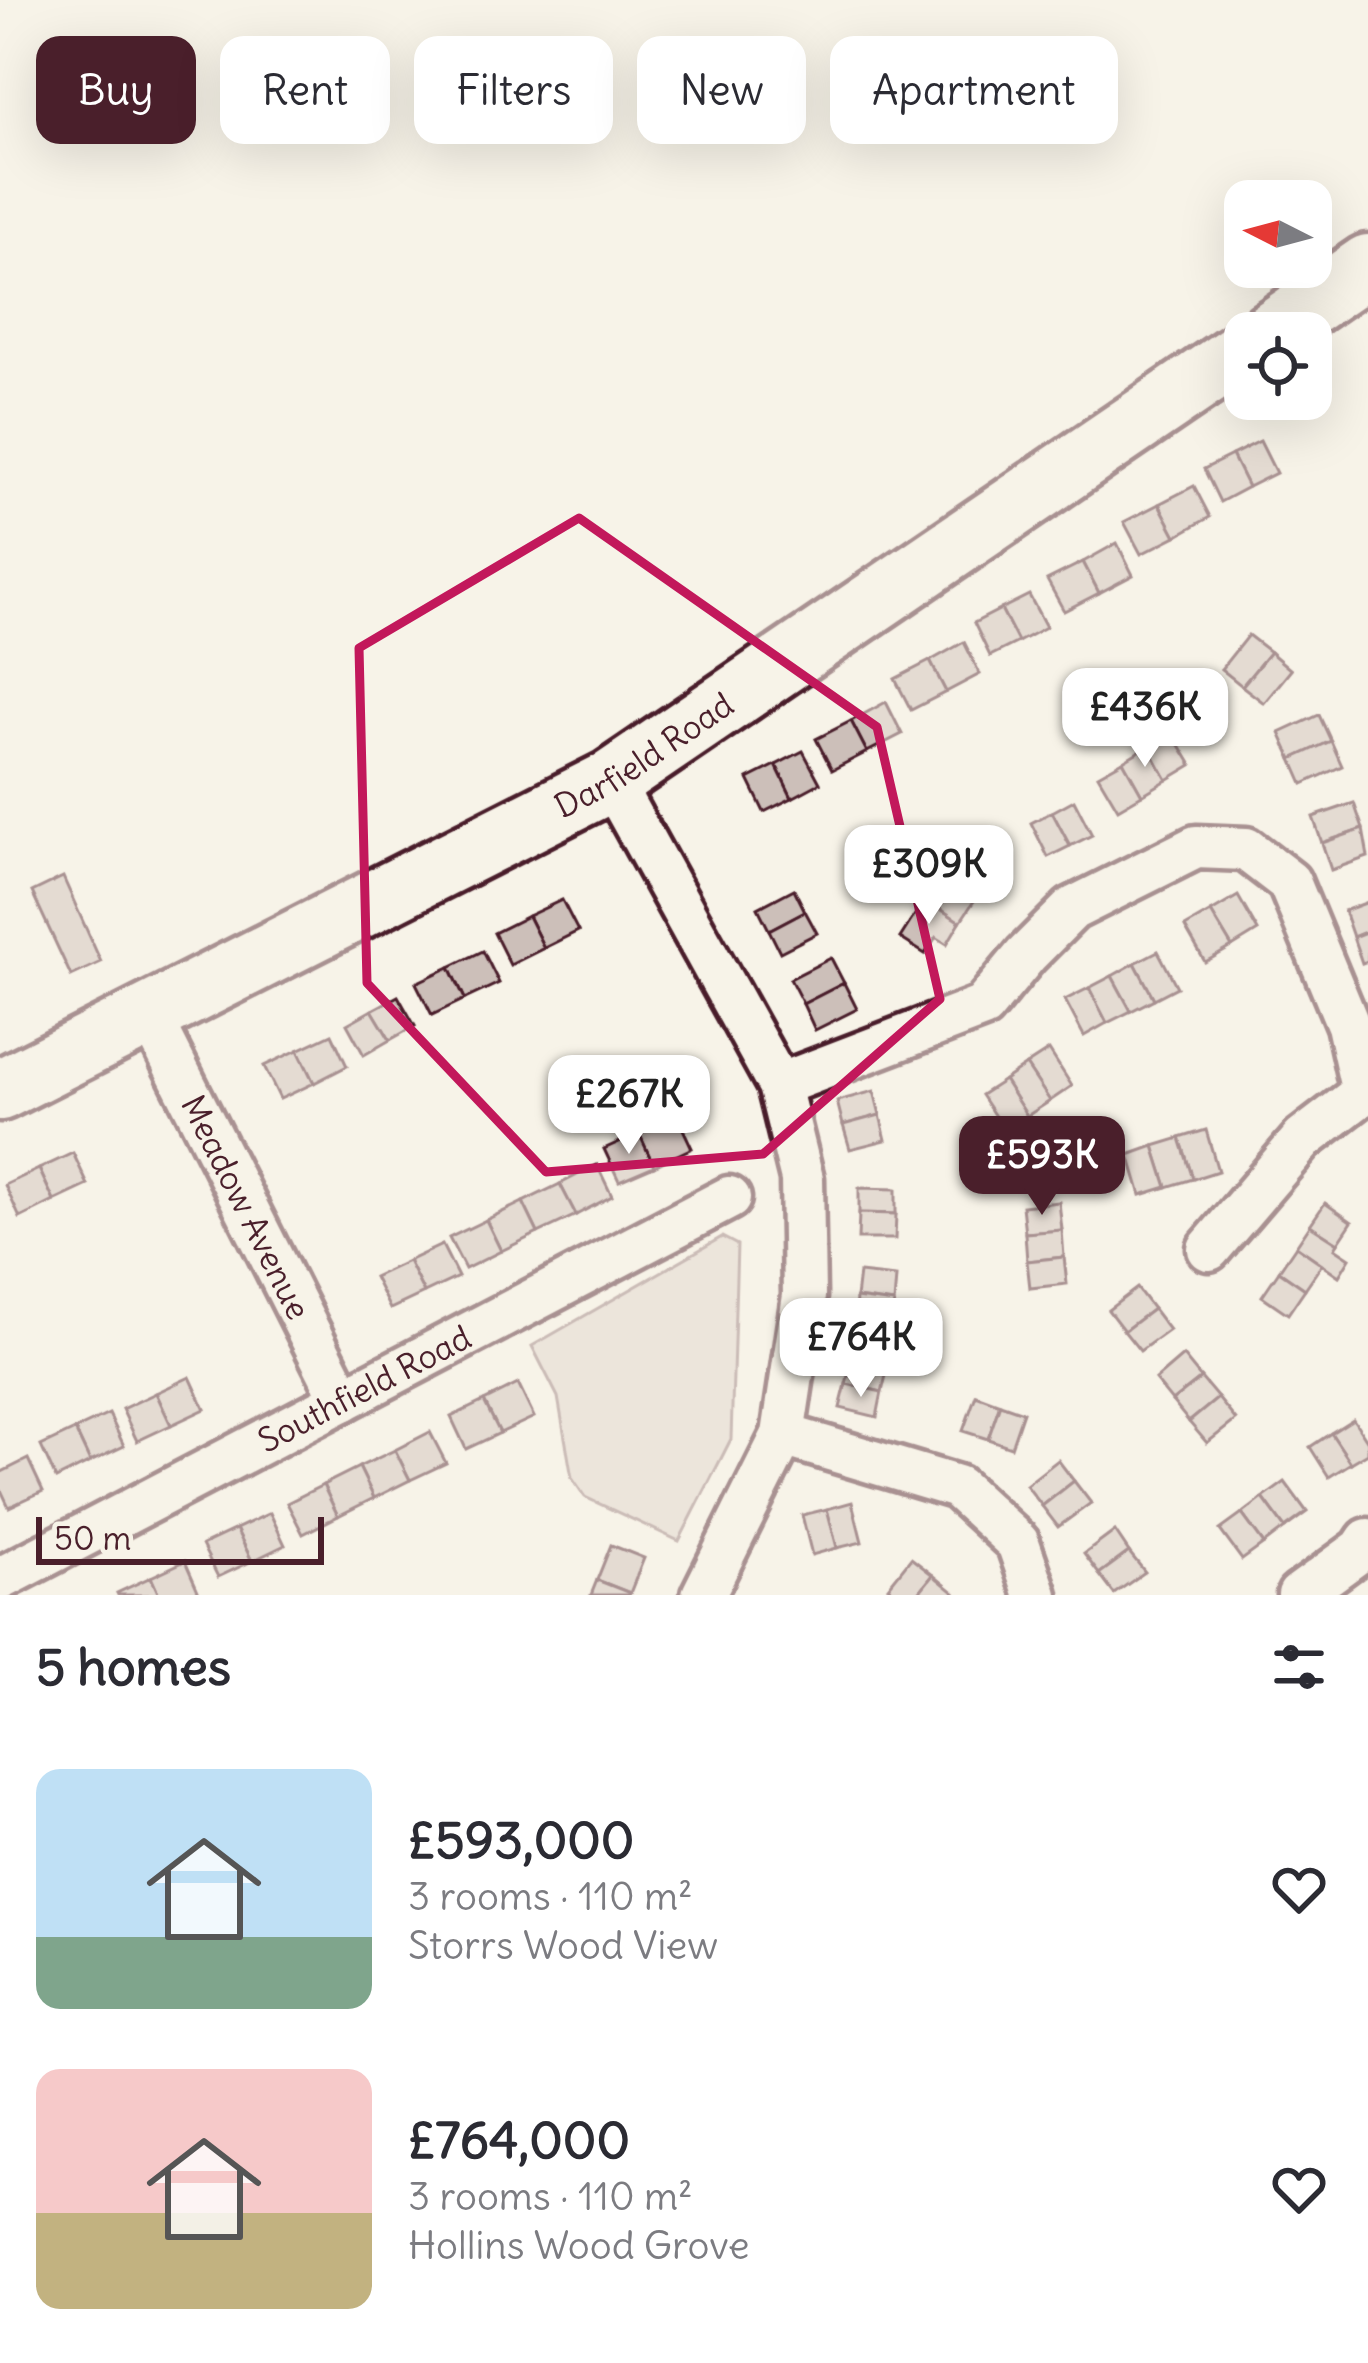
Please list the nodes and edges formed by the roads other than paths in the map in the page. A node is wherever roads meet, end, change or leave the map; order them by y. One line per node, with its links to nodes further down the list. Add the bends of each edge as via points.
1 (1368, 266): 2 (street)
2 (1300, 312)
3 (1224, 363): 4 (street, Darfield Road)
4 (611, 781): 5 (street, Darfield Road); 6 (street)
5 (149, 1014): 7 (street, Darfield Road); 10 (street, Meadow Avenue)
6 (779, 1085): 9 (street, via 983,1007 1072,909 1196,848 1246,849 1288,882 1348,1025 1363,1093 1303,1139); 11 (street, via 802,1179 804,1296)
7 (0, 1090)
8 (729, 1198): 10 (street, Southfield Road)
9 (1209, 1249)
10 (343, 1400): 13 (street, Southfield Road)
11 (783, 1435): 14 (street); 15 (street, via 957,1487 1018,1543)
12 (1368, 1540): 16 (street)
13 (0, 1579)
14 (703, 1595)
15 (1036, 1595)
16 (1300, 1595)

